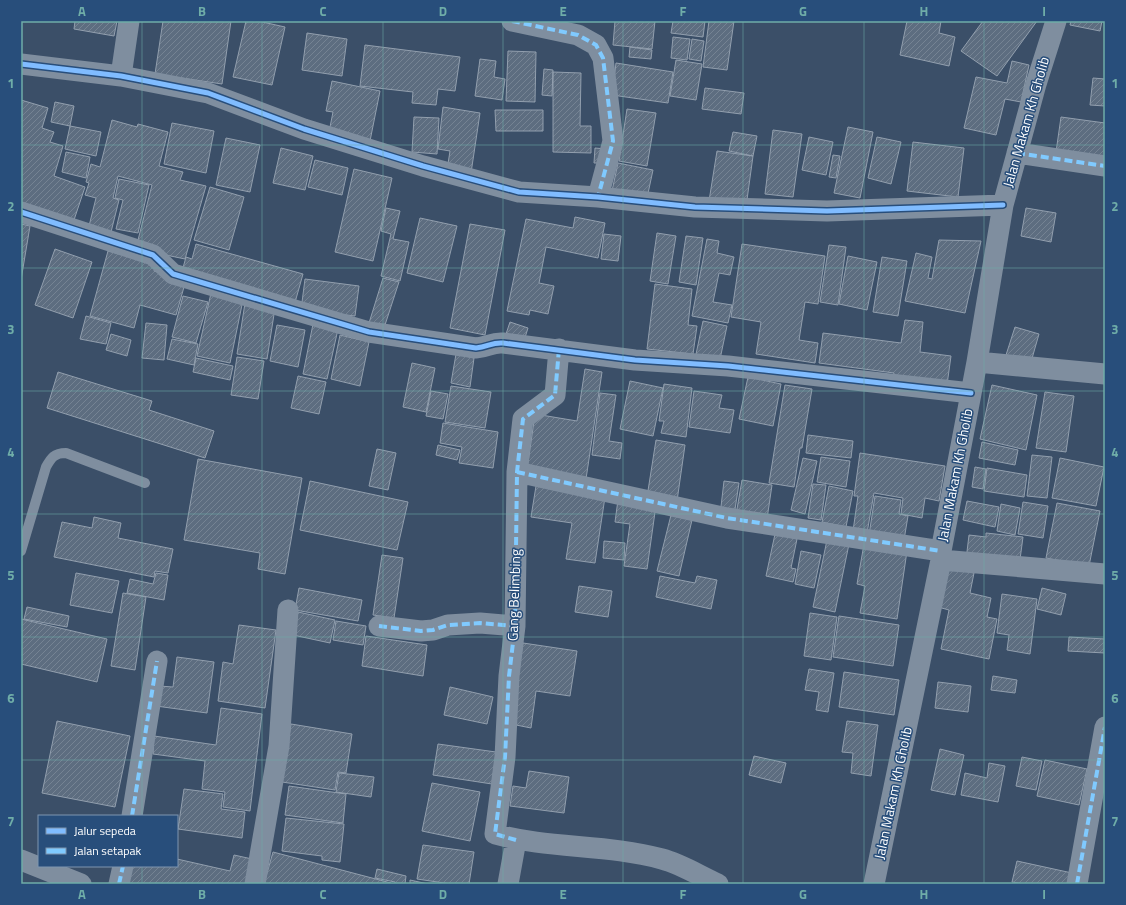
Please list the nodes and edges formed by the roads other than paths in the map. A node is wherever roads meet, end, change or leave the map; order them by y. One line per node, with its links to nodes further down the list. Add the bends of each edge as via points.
1 (130, 21): 5 (street)
2 (512, 21): 8 (street, via 578,35 596,45 603,58 613,141)
3 (1056, 21): 6 (street, Jalan Makam Kh Gholib)
4 (21, 64): 5 (street)
5 (121, 76): 8 (street, via 208,93 304,129 423,166 519,192)
6 (1017, 152): 7 (street); 9 (street, Jalan Makam Kh Gholib)
7 (1105, 166)
8 (598, 197): 9 (street, via 695,207 827,211)
9 (1003, 205): 12 (street, Jalan Makam Kh Gholib)
10 (21, 212): 11 (street, via 153,255 173,274 369,332 476,348 488,348 495,342)
11 (559, 349): 14 (street, via 635,360 728,366); 15 (street, Gang Belimbing, via 555,395 523,418)
12 (977, 362): 13 (street); 14 (street, Jalan Makam Kh Gholib)
13 (1105, 374)
14 (971, 393): 18 (street, Jalan Makam Kh Gholib)
15 (517, 472): 18 (street, via 727,518); 22 (street, Gang Belimbing)
16 (145, 483): 17 (lane, via 66,453 58,453 46,467)
17 (21, 551)
18 (941, 555): 19 (street); 36 (street, Jalan Makam Kh Gholib)
19 (1105, 574)
20 (288, 610): 33 (street, via 279,746)
21 (379, 626): 22 (street, via 421,631 480,622)
22 (515, 626): 26 (street, Gang Belimbing, via 496,834)
23 (158, 661): 25 (street)
24 (1105, 727): 37 (street)
25 (132, 815)
26 (516, 840): 34 (street); 35 (street, via 620,851 662,859)
27 (21, 860): 28 (street)
28 (38, 867)
29 (38, 867): 31 (street)
30 (123, 867): 32 (street)
31 (81, 884)
32 (119, 884)
33 (255, 884)
34 (508, 884)
35 (718, 884)
36 (874, 884)
37 (1078, 884)

